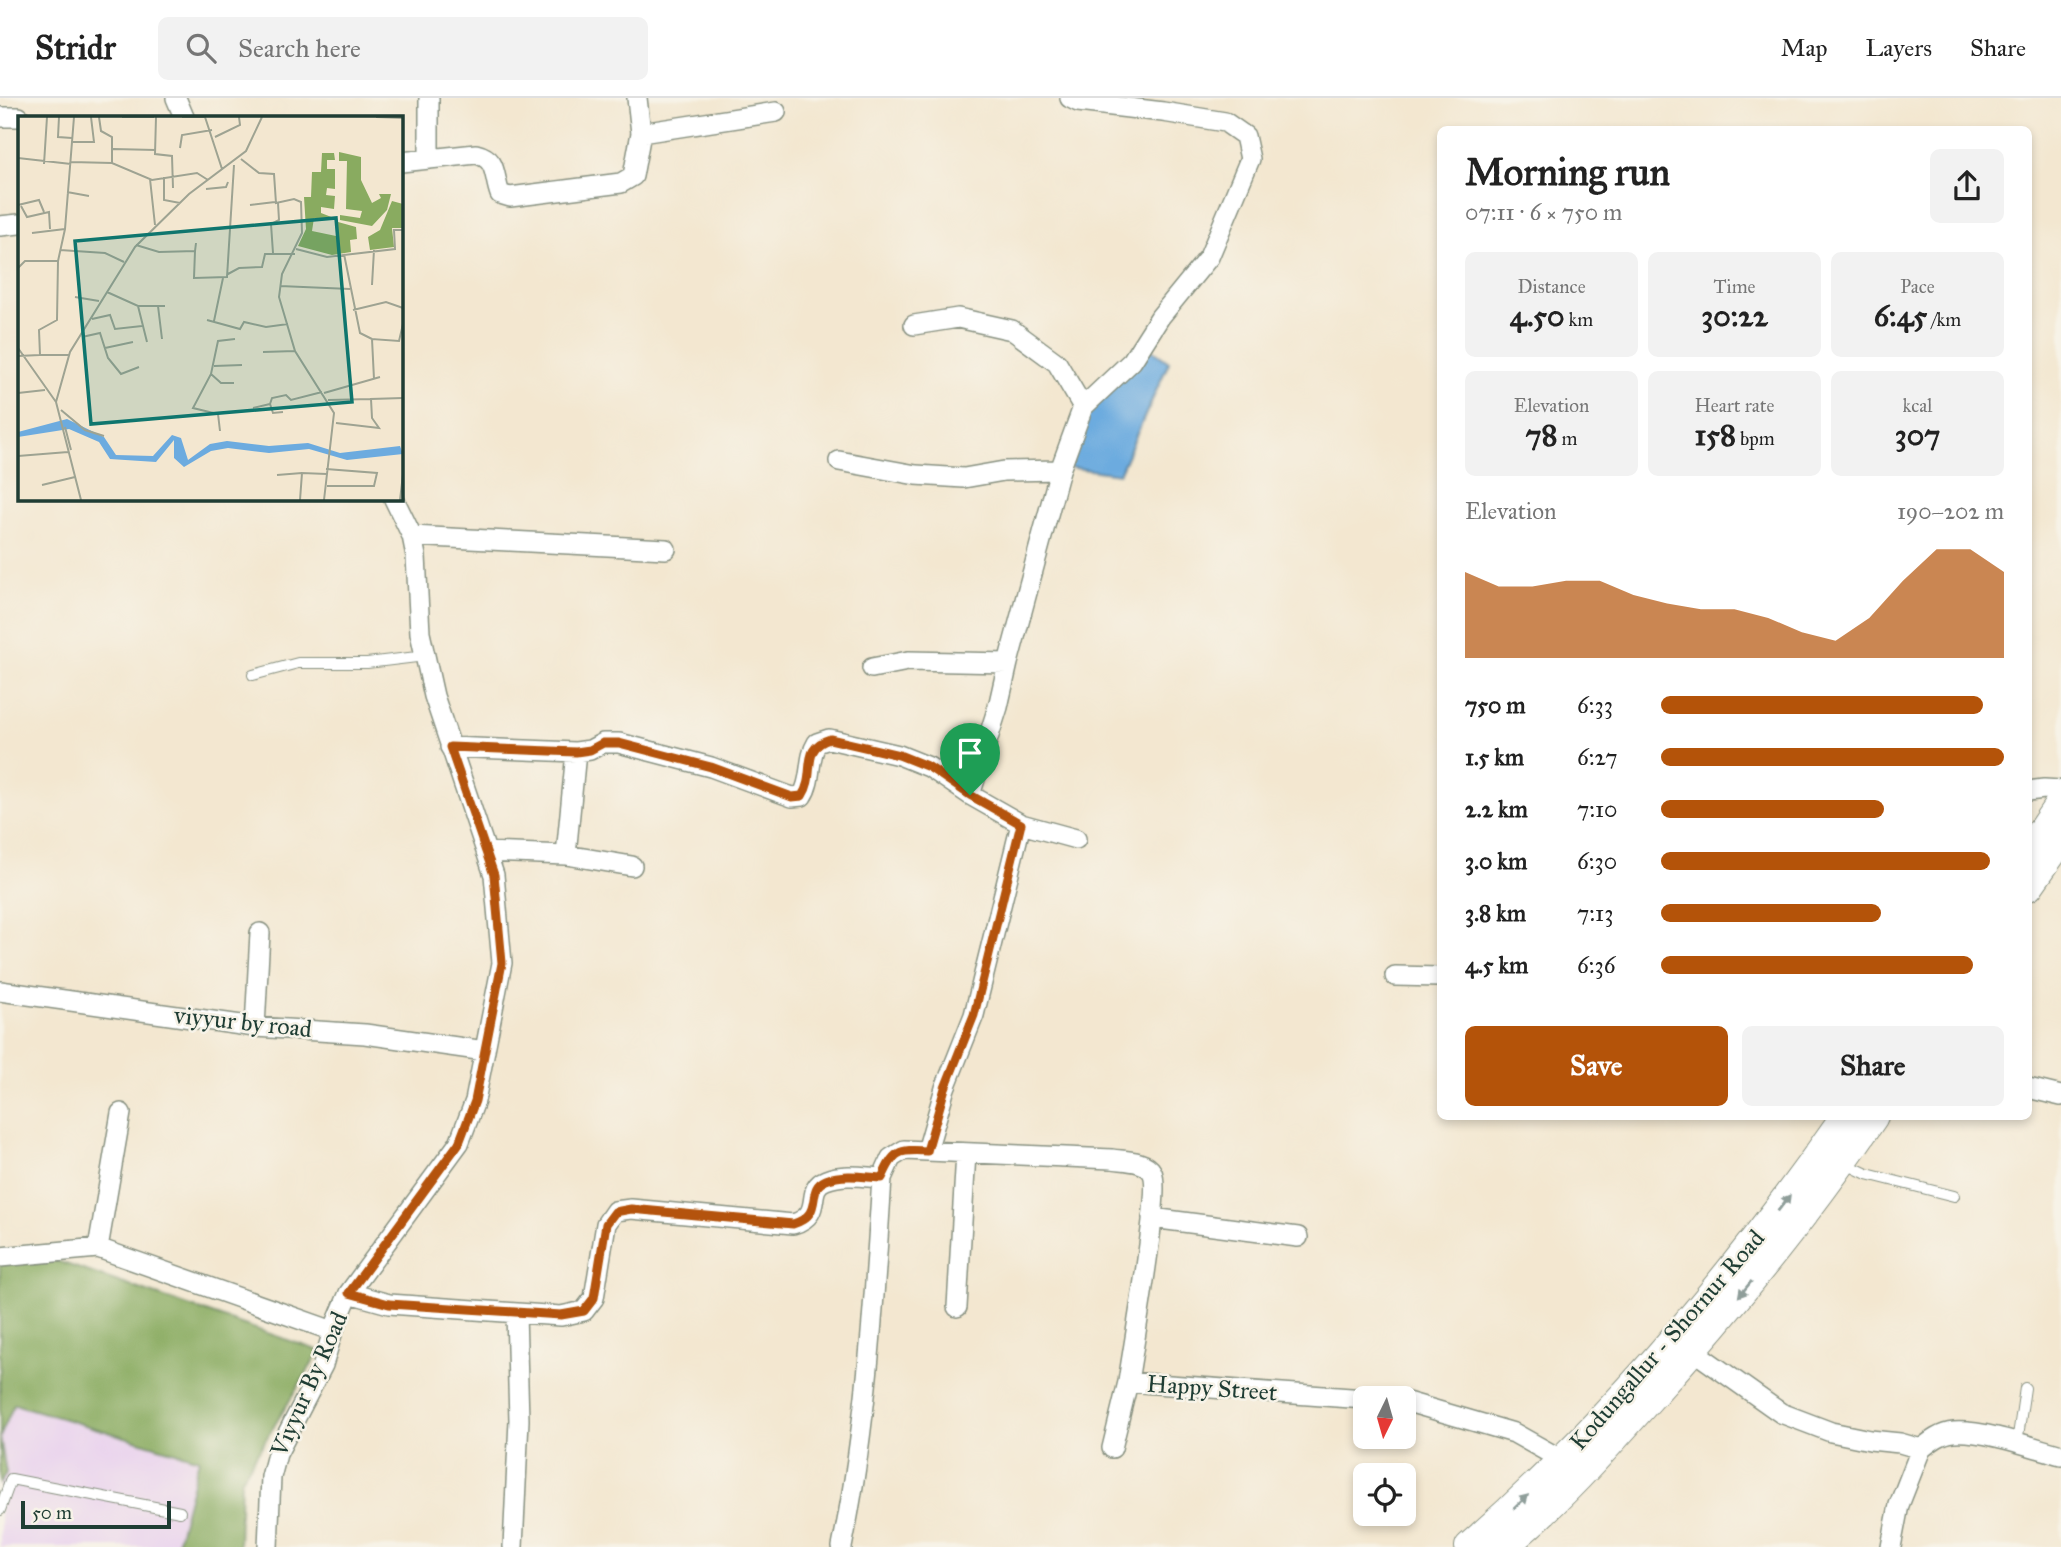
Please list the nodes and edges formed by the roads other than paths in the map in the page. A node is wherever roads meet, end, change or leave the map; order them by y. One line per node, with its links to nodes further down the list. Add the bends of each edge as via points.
1 (176, 98): 6 (street)
2 (429, 98): 10 (street)
3 (636, 98): 9 (street)
4 (1070, 98): 15 (street, via 1225,122 1245,136 1250,159 1209,257 1160,317 1132,361)
5 (776, 112): 9 (street)
6 (184, 116)
7 (0, 117): 8 (street)
8 (18, 117)
9 (641, 133): 10 (street, via 633,176 621,183 510,197 500,194 487,156)
10 (429, 158): 11 (street)
11 (402, 162)
12 (18, 224): 13 (street)
13 (0, 226)
14 (914, 326): 15 (street, via 958,318 1012,330 1057,363)
15 (1083, 407): 17 (street)
16 (839, 461): 17 (street, via 964,478 1004,471)
17 (1060, 470): 22 (street)
18 (394, 500): 19 (street, Viyyur By Road)
19 (412, 536): 20 (street); 21 (street, Viyyur By Road)
20 (666, 550)
21 (425, 656): 24 (lane, via 367,663 298,663); 25 (street, Viyyur By Road)
22 (1008, 663): 23 (street, via 908,661); 29 (street)
23 (872, 668)
24 (253, 675)
25 (450, 747): 26 (street); 35 (street, Viyyur By Road)
26 (576, 752): 29 (street, via 619,743 711,767 792,797 802,796 808,788 817,743 830,739 899,755 929,767); 36 (street)
27 (2032, 790): 28 (street)
28 (2061, 790)
29 (970, 795): 31 (street)
30 (2061, 803): 34 (main road)
31 (1021, 824): 32 (street); 50 (street, via 974,1015 945,1088)
32 (1076, 839)
33 (2061, 839): 38 (main road)
34 (2032, 846)
35 (486, 852): 36 (street); 44 (street, Viyyur By Road, via 494,875 502,963)
36 (566, 855): 37 (street)
37 (632, 866)
38 (2032, 880)
39 (260, 933): 43 (street)
40 (1395, 976): 41 (street)
41 (1437, 977)
42 (0, 990): 43 (street, viyyur by road)
43 (255, 1027): 44 (street, viyyur by road, via 365,1034)
44 (485, 1051): 59 (street, Viyyur By Road, via 475,1101 459,1143)
45 (2032, 1089): 46 (street)
46 (2061, 1096)
47 (121, 1112): 57 (street)
48 (1840, 1120): 72 (main road, Kodungallur - Shornur Road, one-way to 48, via 1610,1412 1721,1286 1808,1171)
49 (1870, 1120): 52 (main road, Kodungallur - Shornur Road)
50 (927, 1151): 51 (street); 53 (street, via 904,1150 891,1158)
51 (966, 1153): 55 (street, via 1142,1164 1152,1172 1156,1185); 60 (street)
52 (1842, 1161): 54 (lane, via 1867,1174); 63 (main road, Kodungallur - Shornur Road, one-way to 63)
53 (882, 1178): 61 (street, via 825,1180 816,1188 806,1220 793,1224 631,1209 615,1212 606,1224 594,1298 584,1311 561,1315); 77 (street, via 869,1374)
54 (1954, 1196)
55 (1152, 1218): 56 (street); 64 (street)
56 (1298, 1237)
57 (98, 1248): 58 (street); 62 (street)
58 (0, 1257)
59 (349, 1293): 61 (street, via 389,1304); 62 (street, Viyyur By Road)
60 (957, 1307)
61 (516, 1312): 76 (street, via 519,1420)
62 (332, 1331): 75 (street, Viyyur By Road, via 323,1364 276,1454)
63 (1692, 1350): 70 (street, via 1781,1413 1831,1432); 72 (main road, Kodungallur - Shornur Road)
64 (1128, 1382): 66 (street, Happy Street); 69 (street, Happy Street)
65 (2025, 1388): 68 (lane)
66 (1353, 1398)
67 (1416, 1404): 72 (street, via 1514,1433)
68 (2017, 1443): 70 (street, via 1954,1432); 71 (street)
69 (1112, 1448)
70 (1921, 1449): 80 (street, via 1899,1506)
71 (2061, 1455)
72 (1572, 1466): 78 (main road, Kodungallur - Shornur Road, one-way to 72); 79 (main road, Kodungallur - Shornur Road, via 1528,1526)
73 (0, 1510): 74 (lane, via 11,1479)
74 (180, 1512)
75 (268, 1547)
76 (513, 1547)
77 (842, 1547)
78 (1469, 1547)
79 (1502, 1547)
80 (1891, 1547)

